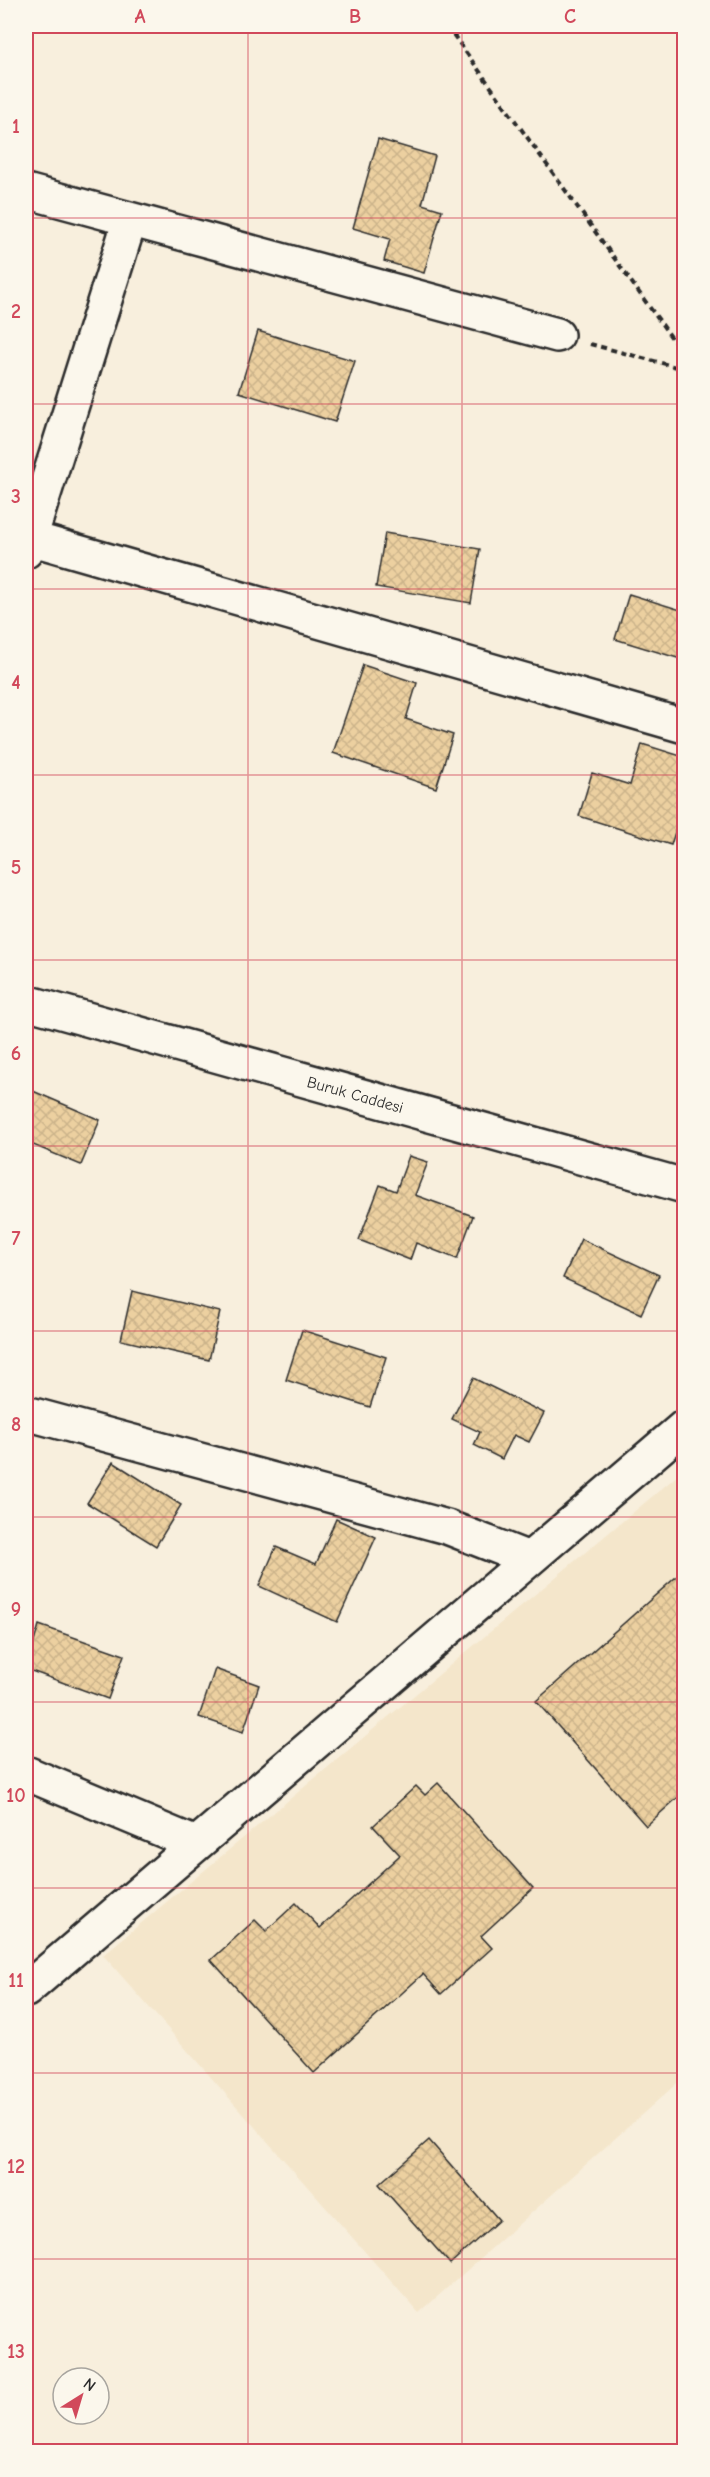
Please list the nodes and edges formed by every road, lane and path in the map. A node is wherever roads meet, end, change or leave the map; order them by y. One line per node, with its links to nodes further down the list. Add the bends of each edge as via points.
1 (447, 26): 5 (path)
2 (26, 191): 3 (street)
3 (130, 220): 4 (street); 7 (street)
4 (557, 334): 6 (path)
5 (684, 355)
6 (684, 369)
7 (27, 542): 8 (street)
8 (684, 726)
9 (26, 1002): 10 (street, Buruk Caddesi)
10 (684, 1186)
11 (26, 1413): 13 (street, via 447,1527)
12 (684, 1427): 13 (street)
13 (529, 1559): 15 (street)
14 (26, 1773): 15 (street)
15 (196, 1844): 16 (street)
16 (26, 1990)

